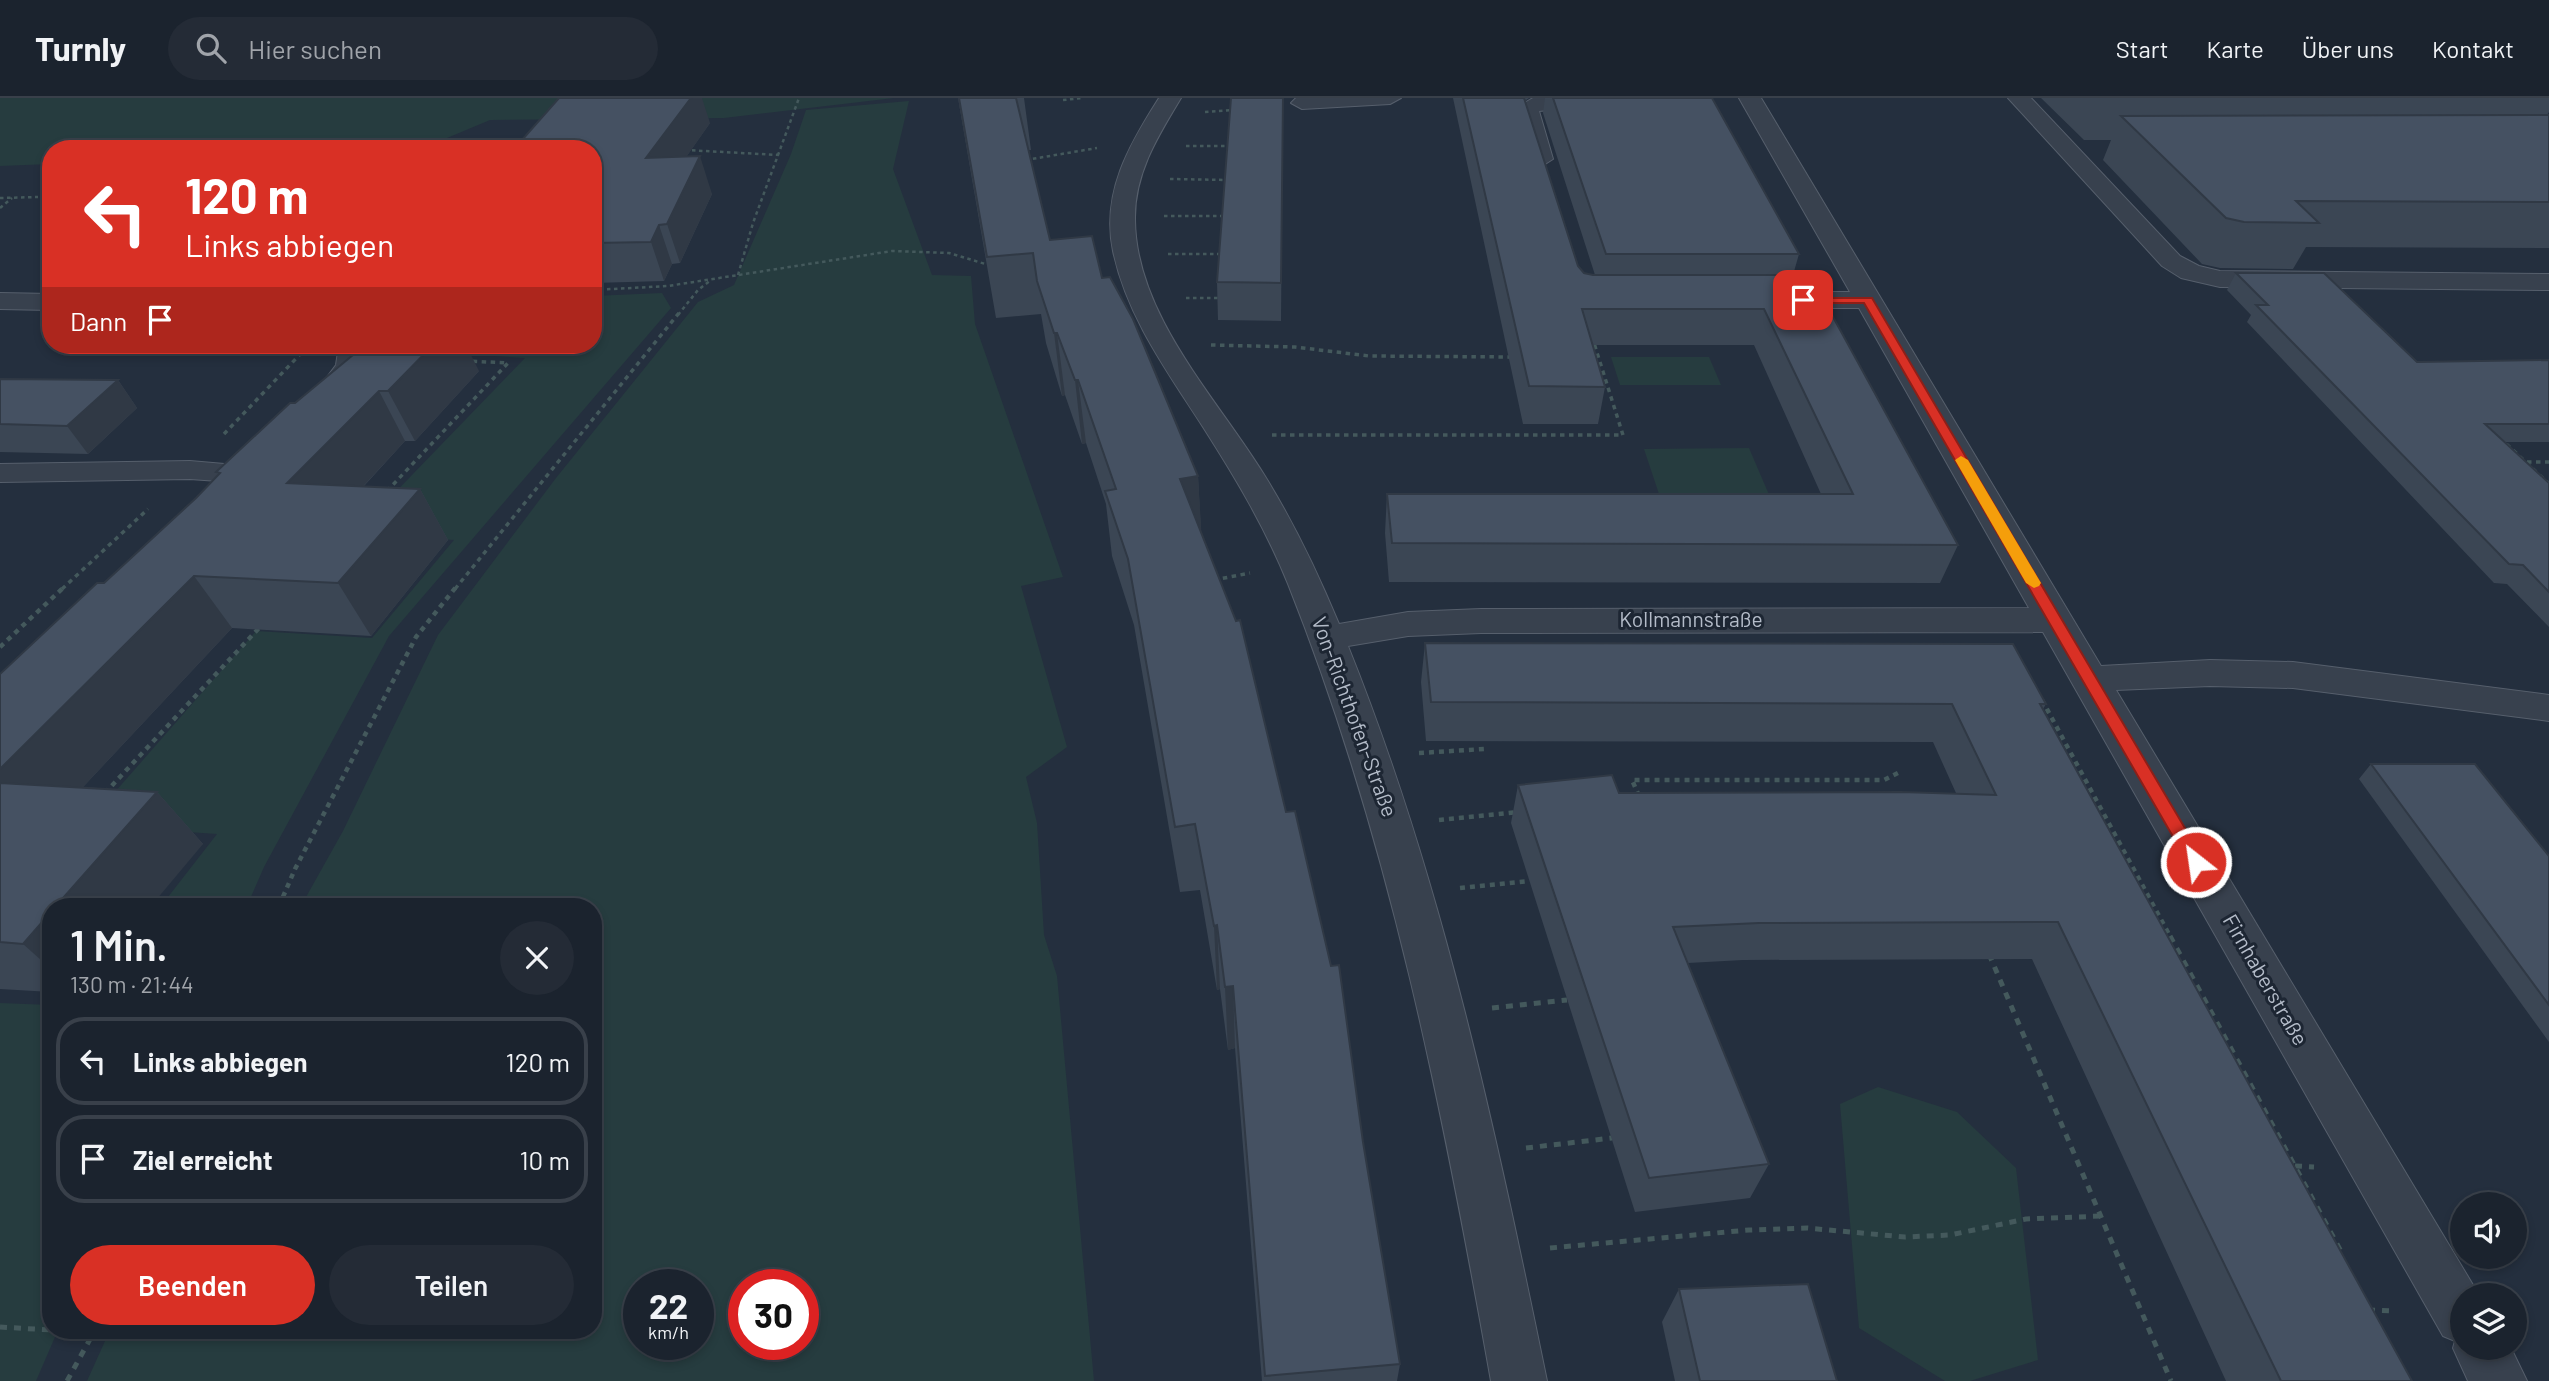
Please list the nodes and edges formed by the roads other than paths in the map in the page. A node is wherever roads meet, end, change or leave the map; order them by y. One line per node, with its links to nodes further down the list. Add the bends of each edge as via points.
1 (1390, 98): 5 (street)
2 (1611, 98): 9 (street, via 1542,102 1527,108)
3 (1750, 98): 12 (street, Firnhaberstraße)
4 (2019, 98): 7 (street)
5 (1301, 103)
6 (1165, 106): 20 (street, Von-Richthofen-Straße, via 1139,146 1127,179 1127,254 1164,345 1260,495 1297,563)
7 (2068, 150): 8 (street); 10 (street, via 2171,261 2190,272 2220,279)
8 (2096, 150)
9 (1549, 181)
10 (2549, 282)
11 (1749, 300): 12 (street)
12 (1868, 300): 19 (street, Firnhaberstraße)
13 (0, 301): 14 (street)
14 (42, 302)
15 (352, 354): 16 (street, via 339,383)
16 (302, 422)
17 (0, 473): 18 (street, via 256,465)
18 (219, 500)
19 (2055, 620): 20 (street, Kollmannstraße, via 1481,621 1408,624); 21 (street, Firnhaberstraße)
20 (1328, 638): 25 (street, Von-Richthofen-Straße, via 1413,894 1475,1153)
21 (2089, 678): 22 (street, via 2293,675); 23 (street, Firnhaberstraße)
22 (2549, 708)
23 (2450, 1297)
24 (2487, 1360): 26 (street, Firnhaberstraße)
25 (1519, 1381)
26 (2500, 1381)

